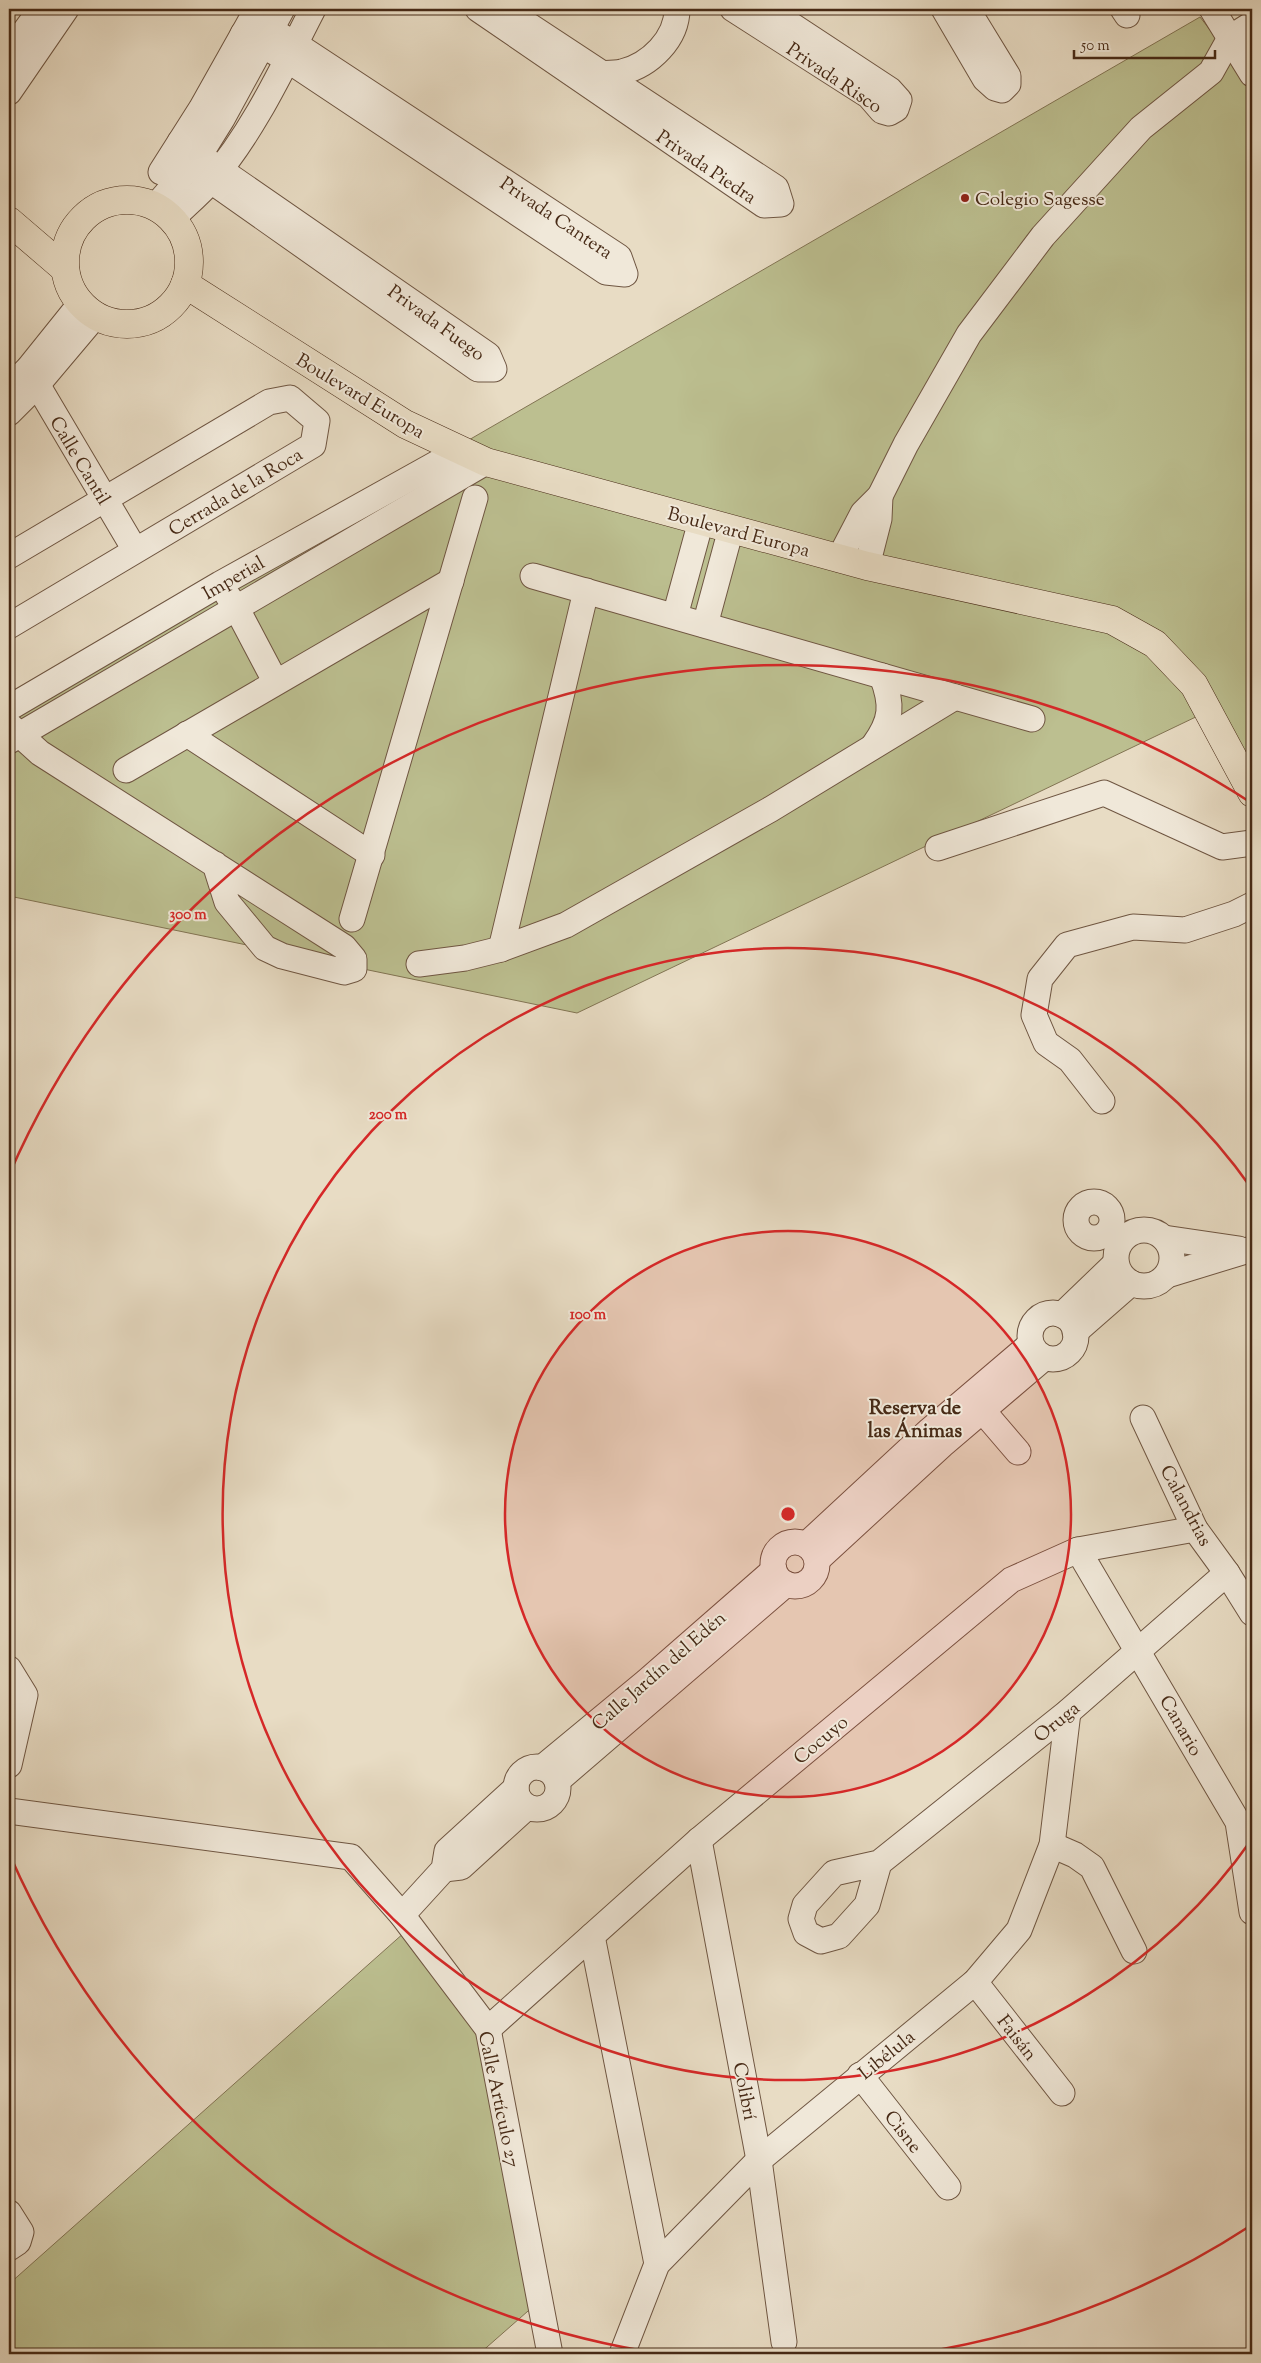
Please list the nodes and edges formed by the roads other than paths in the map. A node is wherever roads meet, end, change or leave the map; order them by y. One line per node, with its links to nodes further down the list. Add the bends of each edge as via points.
1 (41, 9): 17 (street)
2 (66, 9): 17 (street)
3 (313, 9): 18 (street)
4 (478, 9): 19 (street, Privada Piedra)
5 (504, 9): 15 (street, Privada Piedra)
6 (536, 9): 15 (street)
7 (677, 9): 22 (street, via 671,34 658,52 641,65)
8 (733, 9): 12 (street, Privada Risco)
9 (944, 9): 10 (street, via 985,79 1002,90 1008,84 1008,76)
10 (967, 9)
11 (1212, 9): 16 (street)
12 (773, 20)
13 (261, 24): 18 (street, Privada Cantera); 25 (street)
14 (1252, 24): 16 (street)
15 (541, 33): 19 (street); 22 (street, Privada Piedra)
16 (1230, 38): 20 (street); 21 (street)
17 (18, 47): 24 (street)
18 (291, 52): 25 (street, via 244,134); 26 (street, Privada Cantera)
19 (551, 58): 23 (street, Privada Piedra)
20 (1251, 69): 21 (street)
21 (1211, 72): 39 (street, via 1141,128 1043,236 969,334)
22 (602, 74): 23 (street); 23 (street, Privada Piedra, via 682,138)
23 (575, 76)
24 (9, 92)
25 (190, 163): 27 (street); 30 (street, Privada Fuego)
26 (512, 199)
27 (164, 213): 29 (main road, via 137,201 118,200 100,206 84,217); 32 (main road, via 182,233 188,250)
28 (9, 221): 29 (main road); 31 (main road)
29 (72, 232): 31 (main road, via 66,250)
30 (315, 245): 30 (street, Privada Fuego, via 478,369 494,369 488,355)
31 (66, 269): 33 (main road, via 71,287)
32 (185, 284): 33 (main road, via 174,303 158,316 137,323 116,323); 37 (main road, Boulevard Europa, via 357,396)
33 (88, 309): 34 (street)
34 (32, 377): 35 (street); 36 (street); 41 (street, Calle Cantil)
35 (9, 387)
36 (9, 412)
37 (459, 451): 38 (main road, Boulevard Europa); 50 (street, Imperial)
38 (486, 462): 42 (main road, Boulevard Europa); 52 (street)
39 (880, 496): 46 (street, via 863,513); 47 (street, via 879,519)
40 (475, 498): 49 (street)
41 (104, 499): 44 (street, Calle Cantil); 44 (street, Cerrada de la Roca, via 269,402 290,398 317,421 313,445); 45 (street, Cerrada de la Roca)
42 (701, 521): 43 (main road, Boulevard Europa); 53 (street)
43 (731, 529): 46 (main road, Boulevard Europa); 54 (street)
44 (135, 550): 55 (street, Cerrada de la Roca)
45 (9, 556)
46 (839, 558): 47 (main road, Boulevard Europa)
47 (867, 566): 65 (main road, Boulevard Europa, via 1112,620 1155,644 1194,685)
48 (533, 576): 51 (street)
49 (451, 581): 57 (street); 68 (street)
50 (220, 584): 52 (street); 59 (street, Imperial)
51 (586, 591): 53 (street); 72 (street)
52 (237, 609): 57 (street); 61 (street)
53 (675, 616): 54 (street)
54 (705, 625): 56 (street)
55 (9, 626)
56 (882, 676): 58 (street); 63 (street, via 890,712)
57 (275, 682): 62 (street)
58 (955, 696): 60 (street); 63 (street)
59 (9, 708)
60 (1032, 718)
61 (13, 733): 69 (street)
62 (188, 734): 64 (street); 68 (street)
63 (874, 745): 72 (street, via 771,809 566,926)
64 (126, 770)
65 (1252, 793)
66 (1252, 843): 67 (street, via 1222,847 1104,793)
67 (938, 848)
68 (372, 855): 71 (street)
69 (215, 864): 69 (street, via 344,947 354,958 354,970 344,972 282,956 265,948 227,902)
70 (1252, 905): 74 (street, via 1185,930 1133,927 1068,945 1040,980 1034,1015 1046,1043 1070,1060)
71 (352, 919)
72 (501, 949): 73 (street)
73 (419, 964)
74 (1102, 1101)
75 (1164, 1238): 76 (street, via 1157,1233 1140,1230); 77 (street); 78 (street, via 1172,1260)
76 (1113, 1247): 79 (street, via 1119,1272); 80 (street)
77 (1249, 1249): 78 (street)
78 (1167, 1275): 79 (street, via 1151,1285)
79 (1131, 1283): 80 (street)
80 (1069, 1323): 81 (street, via 1074,1346 1065,1356 1051,1359); 81 (street, via 1047,1314 1040,1317 1031,1329)
81 (1037, 1351): 82 (street); 84 (street)
82 (982, 1410): 84 (street); 85 (street)
83 (1143, 1418): 86 (street, Calandrias)
84 (936, 1437): 88 (street)
85 (1018, 1452)
86 (1195, 1529): 87 (street, Cocuyo); 89 (street, Calandrias)
87 (1078, 1550): 92 (street, Canario); 99 (street, Cocuyo, via 1011,1580)
88 (812, 1552): 90 (street, via 816,1574 812,1579 800,1586); 90 (street, via 792,1541 778,1548 773,1562)
89 (1227, 1573): 91 (street, Calandrias); 92 (street, Oruga)
90 (780, 1577): 96 (street, Calle Jardín del Edén)
91 (1252, 1613)
92 (1138, 1652): 94 (street, Oruga); 102 (street, Canario, via 1238,1822)
93 (9, 1669): 95 (street, via 25,1695)
94 (1068, 1712): 100 (street, Libélula); 101 (street, Oruga)
95 (9, 1765)
96 (549, 1774): 97 (street, via 536,1767 524,1771 519,1776); 97 (street, via 558,1788 553,1802 541,1809)
97 (521, 1797): 103 (street, via 460,1867 444,1869)
98 (9, 1811): 103 (street, Calle Artículo 27, via 351,1857)
99 (700, 1840): 104 (street, Cocuyo); 110 (street, Colibrí)
100 (1052, 1845): 105 (street, via 1092,1867); 106 (street, Libélula, via 1019,1930)
101 (879, 1863)
102 (1252, 1912)
103 (402, 1915): 107 (street, Calle Artículo 27)
104 (592, 1936): 107 (street, Cocuyo); 114 (street)
105 (1134, 1951)
106 (975, 1982): 108 (street, Libélula); 109 (street, Faisán)
107 (488, 2029): 116 (street, Calle Artículo 27)
108 (860, 2075): 110 (street, Libélula); 111 (street, Cisne)
109 (1062, 2092)
110 (759, 2160): 114 (street, Libélula); 115 (street, Colibrí)
111 (948, 2187)
112 (9, 2214): 113 (street, via 21,2237)
113 (9, 2248)
114 (657, 2264): 117 (street, Libélula)
115 (784, 2342)
116 (550, 2354)
117 (622, 2354)

